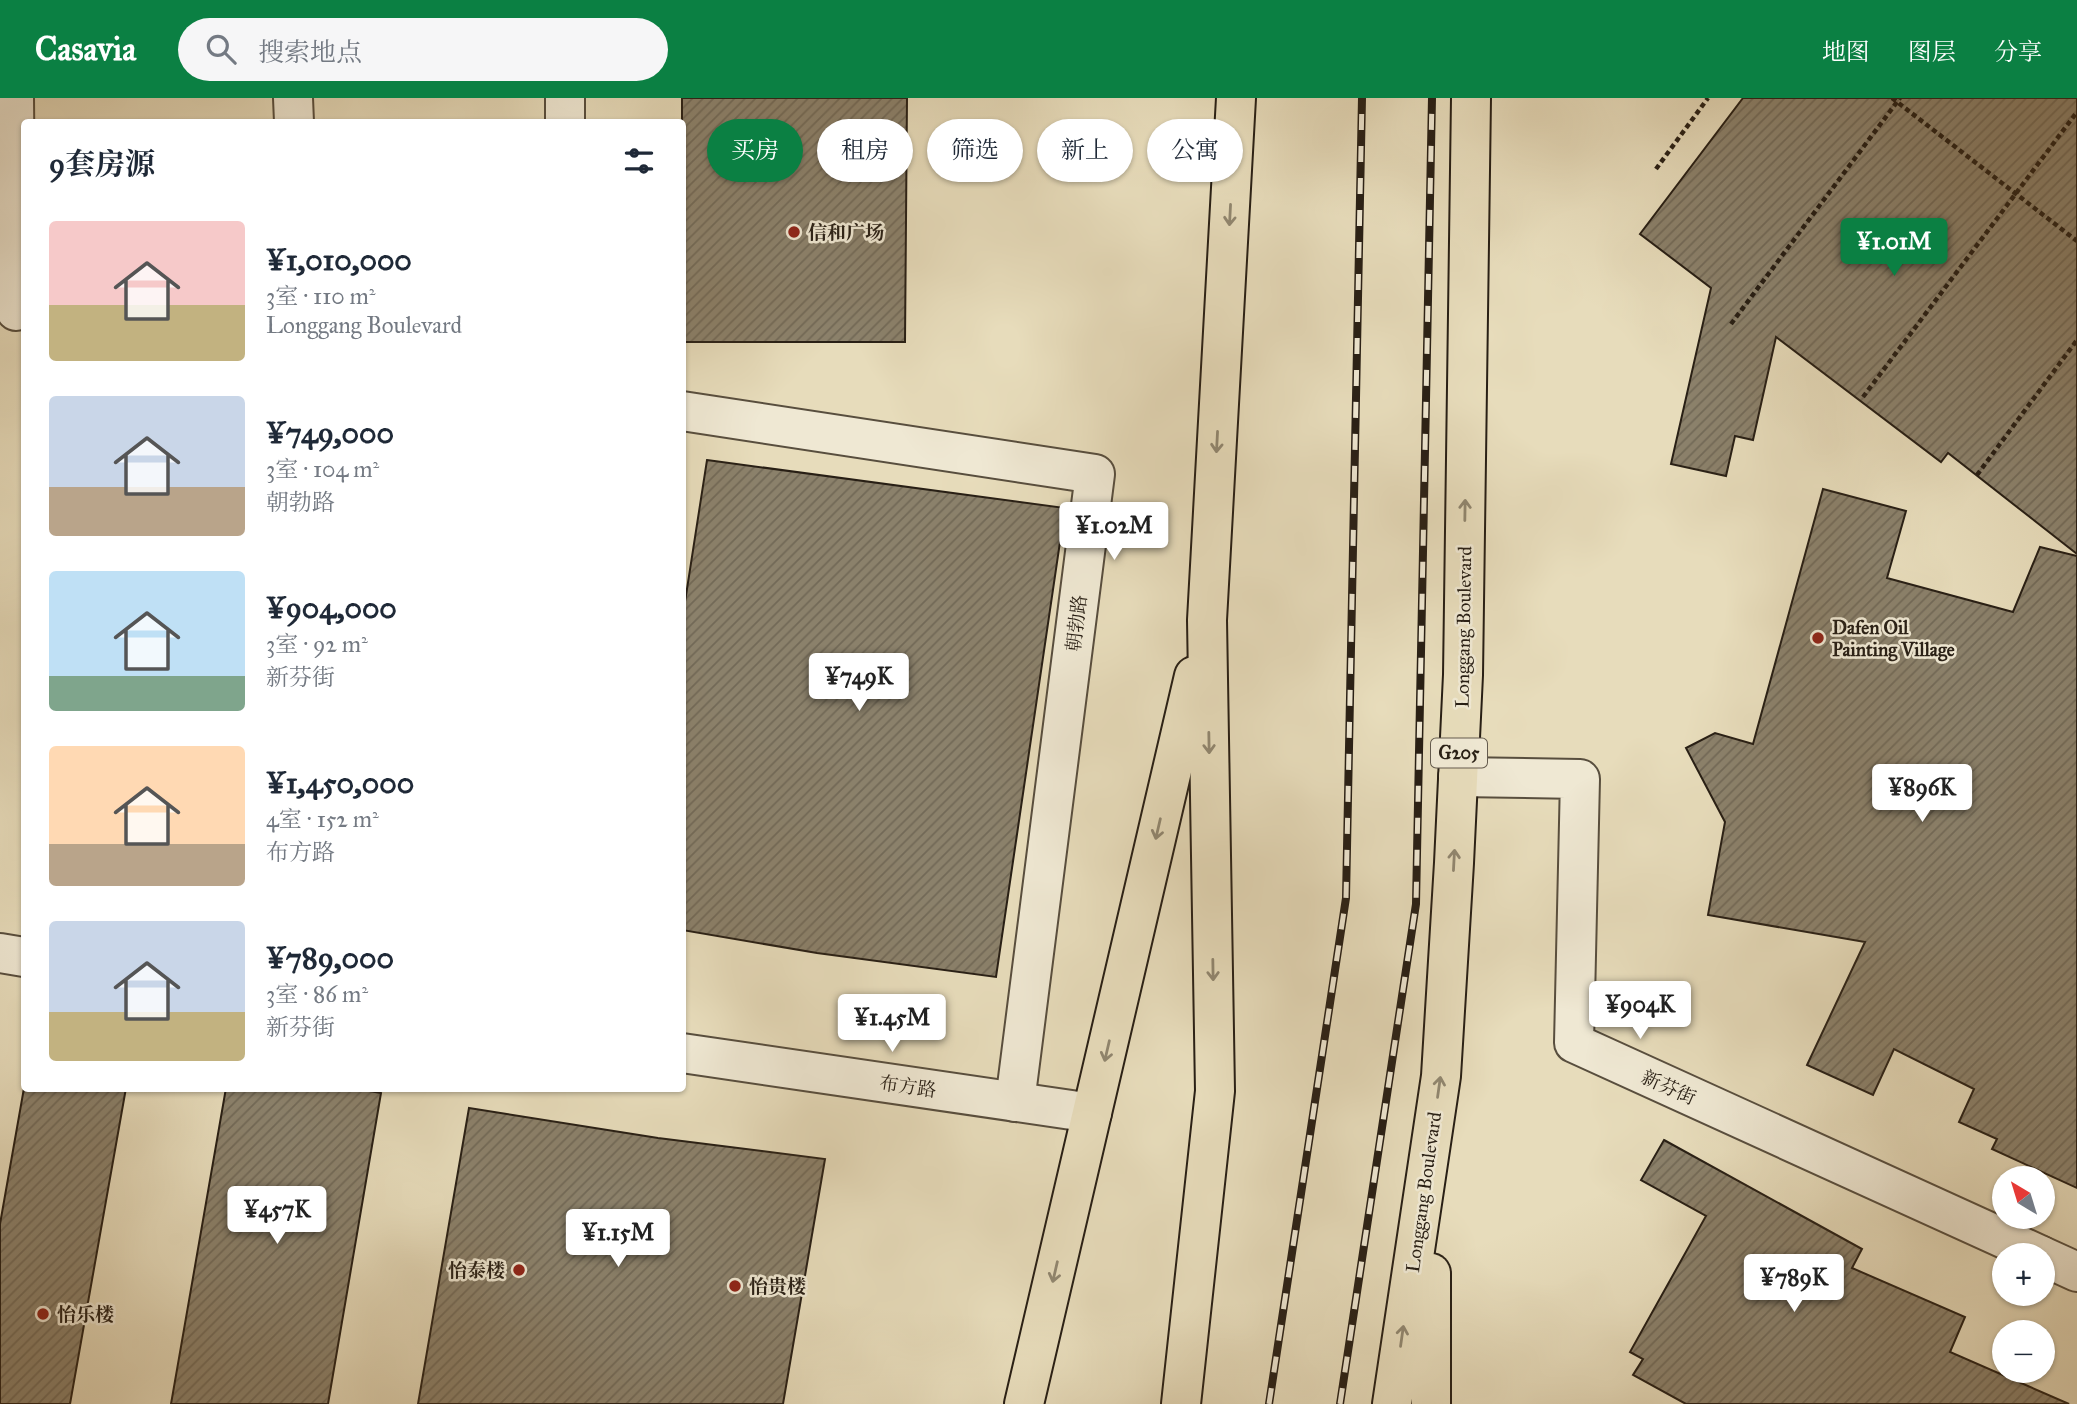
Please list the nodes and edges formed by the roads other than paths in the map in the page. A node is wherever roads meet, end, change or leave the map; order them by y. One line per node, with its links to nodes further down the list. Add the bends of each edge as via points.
1 (14, 98): 8 (street)
2 (293, 98): 6 (street)
3 (565, 98): 7 (street)
4 (1236, 98): 10 (highway, one-way to 10)
5 (1471, 98): 11 (highway, Longgang Boulevard / G205, one-way to 5)
6 (294, 119)
7 (565, 119)
8 (13, 310)
9 (686, 412): 15 (street, 朝勃路, via 1095,474)
10 (1207, 620): 16 (highway, one-way to 16); 22 (highway, one-way to 22, via 1215,1091)
11 (1458, 777): 17 (highway, Longgang Boulevard / G205, one-way to 11, via 1441,1076); 18 (street, 新芬街, via 1580,779 1574,1043)
12 (0, 953): 13 (street)
13 (21, 956)
14 (686, 1054): 15 (street, 布方路)
15 (1015, 1102): 16 (street, 布方路)
16 (1092, 1113): 21 (highway, one-way to 21)
17 (1432, 1137): 23 (highway, Longgang Boulevard / G205, one-way to 17); 24 (highway)
18 (2015, 1243)
19 (2055, 1262): 20 (street, 新芬街)
20 (2077, 1272)
21 (1024, 1404)
22 (1181, 1404)
23 (1392, 1404)
24 (1431, 1404)

